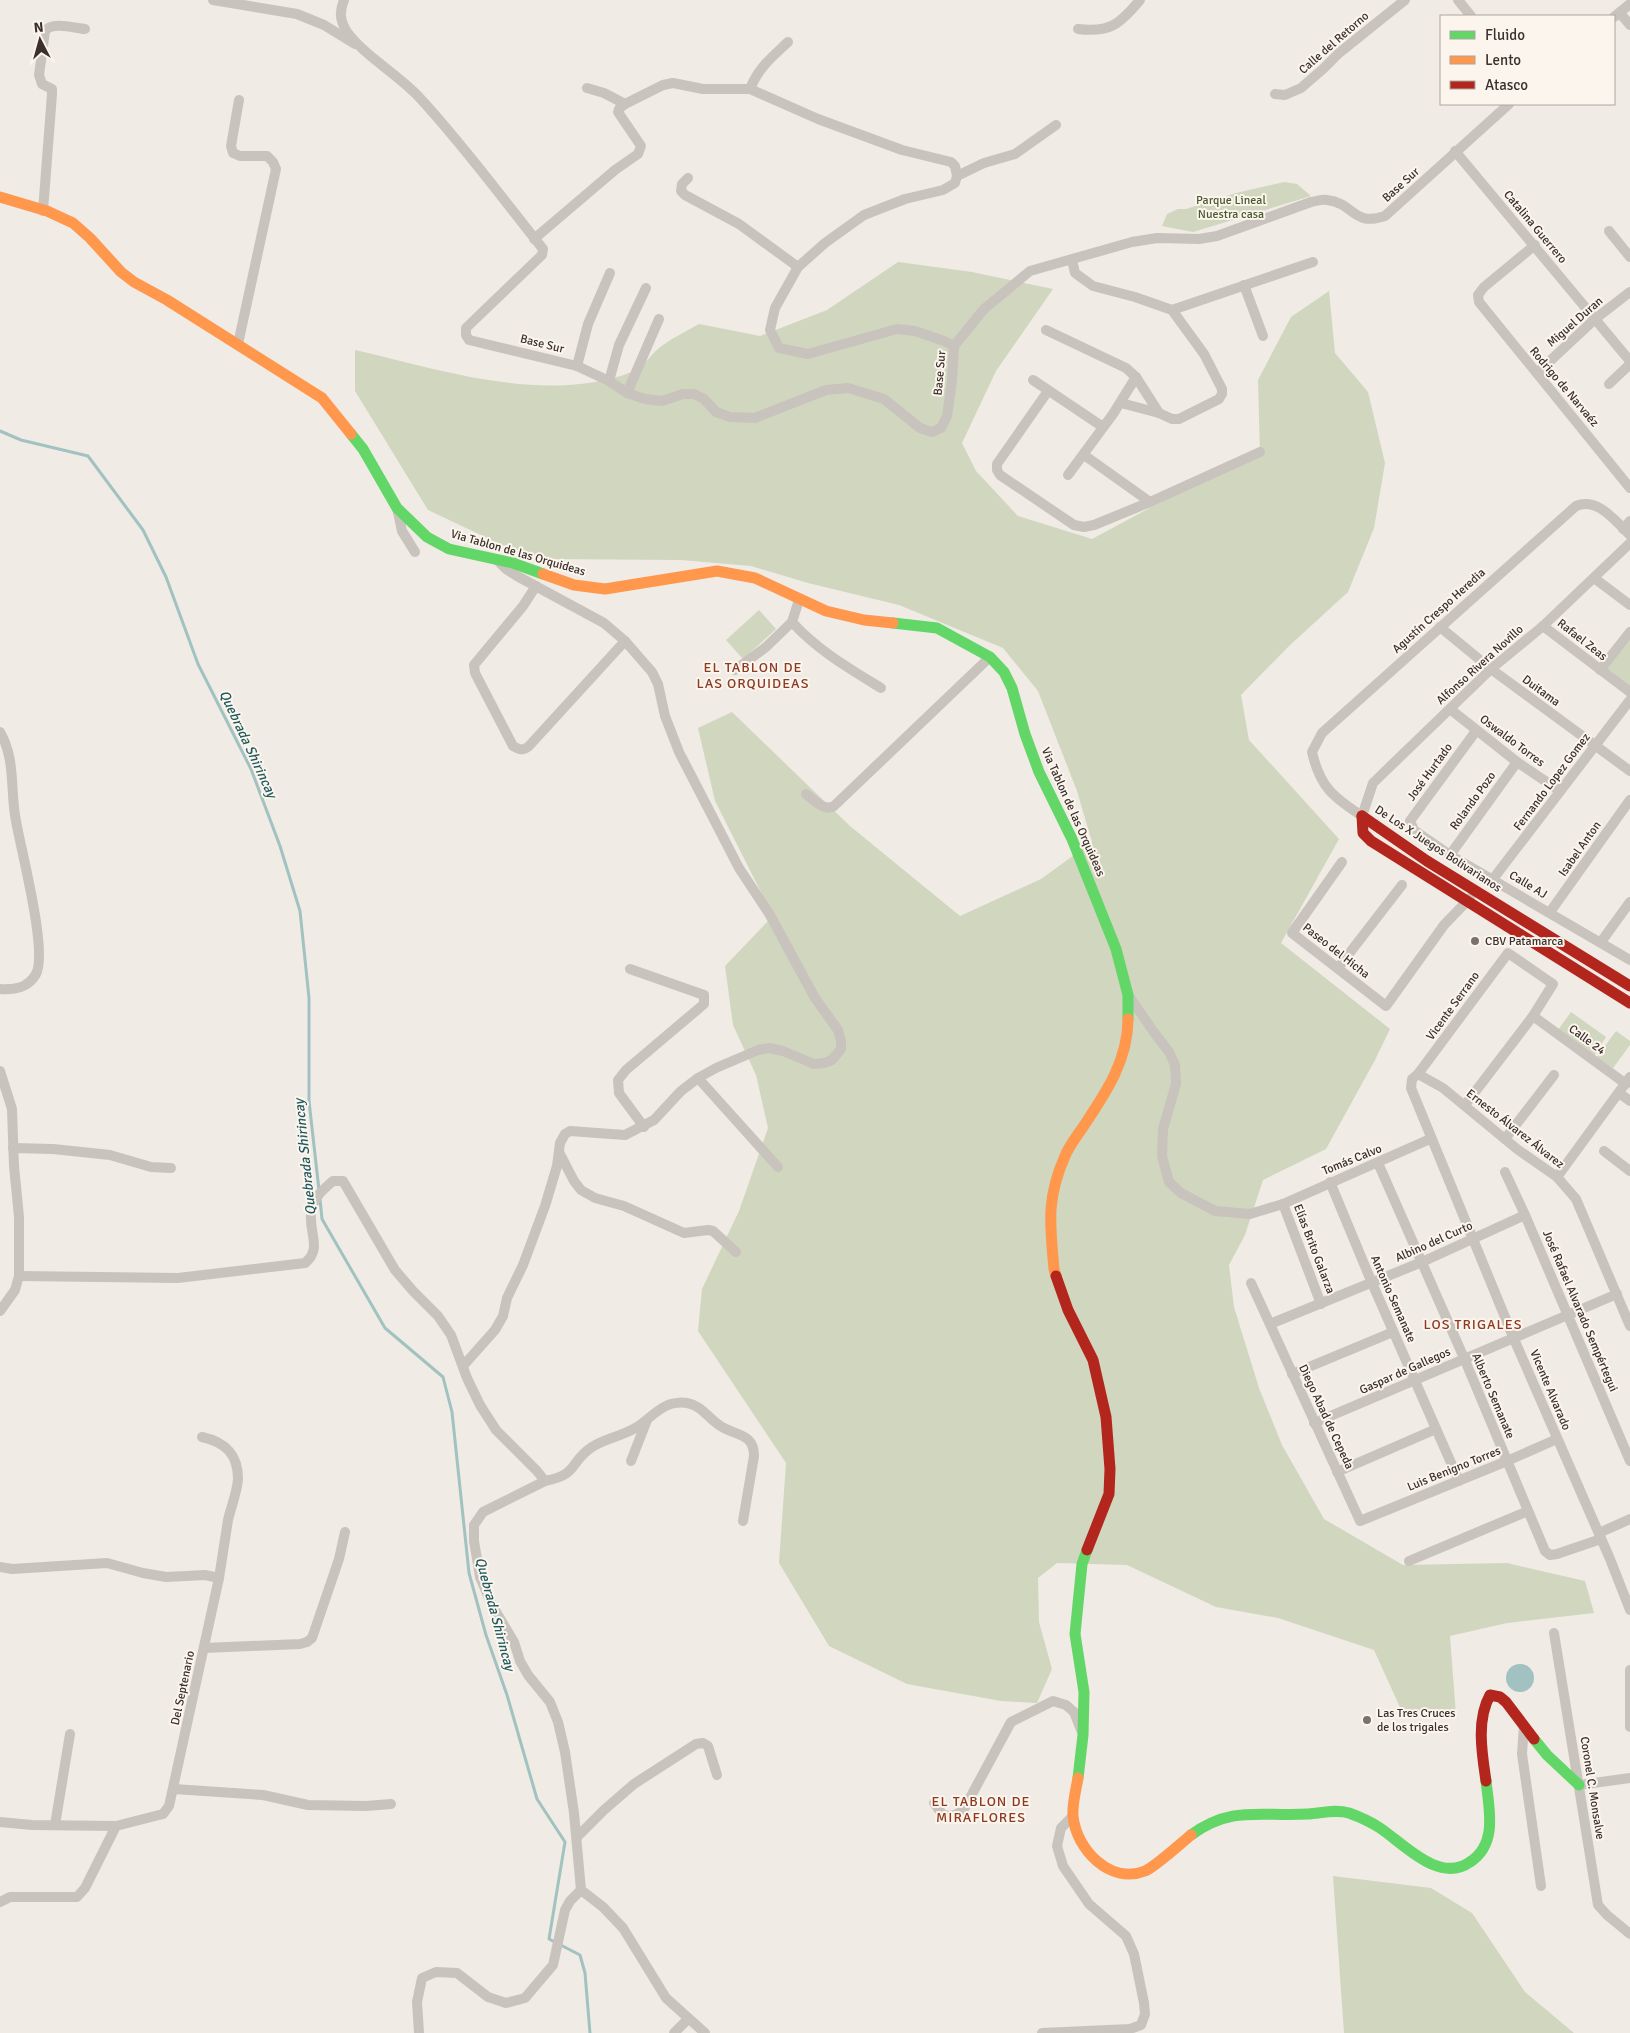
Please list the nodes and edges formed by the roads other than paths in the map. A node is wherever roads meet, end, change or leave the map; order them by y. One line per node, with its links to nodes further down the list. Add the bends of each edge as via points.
1 (214, 0): 13 (street, via 297,14 324,25)
2 (344, 0): 13 (street, via 340,10 342,22)
3 (1140, 0): 11 (street, via 1114,26)
4 (1405, 0): 16 (street, Calle del Retorno, via 1339,52 1301,88 1285,95)
5 (1458, 0): 7 (street)
6 (1630, 4): 8 (street)
7 (1470, 15)
8 (1617, 15): 9 (street)
9 (1630, 24)
10 (85, 29): 25 (street, via 54,25 44,31 38,75 42,84 52,89 52,94)
11 (1078, 30)
12 (788, 42): 15 (street, via 766,62)
13 (364, 50): 27 (street, via 416,94)
14 (588, 88): 18 (street)
15 (750, 89): 18 (street, via 703,89 673,83); 22 (street, via 818,119 902,150 950,162 955,166)
16 (1275, 94)
17 (239, 100): 42 (street, via 231,146 233,153 267,156 276,169)
18 (625, 104): 27 (street, via 618,112 641,146 638,154)
19 (1508, 105): 21 (street)
20 (1056, 124): 22 (street, via 1015,154 984,163)
21 (1455, 151): 28 (street, Catalina Guerrero); 30 (street, Base Sur, via 1385,216 1371,221 1344,205 1327,200 1311,202 1217,236 1132,242)
22 (957, 176): 32 (street, via 955,183 943,190 864,214)
23 (688, 178): 32 (street, via 682,184 684,195 739,224)
24 (0, 197): 25 (street, Via Tablon de las Orquideas)
25 (43, 211): 42 (street, Via Tablon de las Orquideas, via 73,222 117,268 140,286)
26 (1609, 231): 29 (street)
27 (534, 239): 45 (street, Base Sur, via 542,249 542,255 466,328 466,335 469,340)
28 (1535, 245): 39 (street, Catalina Guerrero); 46 (street, Rodrigo de Narvaéz, via 1478,295 1479,302)
29 (1630, 257)
30 (1072, 260): 37 (street, via 1075,273 1094,286); 43 (street, Base Sur, via 1030,271 984,309)
31 (1313, 262): 34 (street)
32 (798, 267): 43 (street, via 773,315 770,330 779,348 808,354 897,329 915,331)
33 (610, 272): 45 (street, via 588,324)
34 (1244, 285): 37 (street); 41 (street)
35 (646, 288): 49 (street, via 619,345)
36 (1630, 292): 39 (street, Miguel Duran)
37 (1172, 310): 54 (street, via 1204,354 1222,394 1219,399 1179,419)
38 (659, 318): 52 (street)
39 (1596, 319): 44 (street, Catalina Guerrero); 46 (street, Miguel Duran)
40 (1046, 330): 47 (street, via 1126,368)
41 (1263, 336)
42 (238, 344): 61 (street, Via Tablon de las Orquideas, via 322,398 363,449)
43 (954, 346): 52 (street, Base Sur, via 947,416 941,428 932,432 920,428 884,399 848,388 826,390 755,418 730,417 716,412 694,394 662,401 645,400)
44 (1630, 363): 50 (street)
45 (577, 366): 49 (street, Base Sur)
46 (1536, 373): 59 (street, Rodrigo de Narvaéz)
47 (1136, 377): 53 (street); 54 (street)
48 (1033, 380): 51 (street)
49 (609, 381): 52 (street, Base Sur)
50 (1609, 384)
51 (1048, 391): 55 (street); 60 (street, via 997,464 1000,475 1074,525 1084,527)
52 (627, 393)
53 (1121, 403): 54 (street); 55 (street)
54 (1159, 413)
55 (1103, 427): 57 (street)
56 (1260, 452): 60 (street)
57 (1084, 455): 58 (street); 60 (street)
58 (1068, 475)
59 (1630, 488)
60 (1150, 502)
61 (397, 508): 64 (street, via 402,531); 65 (street, Via Tablon de las Orquideas, via 427,537 449,549)
62 (1628, 528): 72 (street, Agustín Crespo Heredia, via 1594,504 1584,502 1576,506)
63 (1630, 543): 66 (street, Alfonso Rivera Novillo)
64 (415, 552)
65 (496, 560): 67 (street); 68 (street, Via Tablon de las Orquideas, via 574,585 605,589 717,571 755,578)
66 (1594, 578): 69 (street); 71 (street, Alfonso Rivera Novillo)
67 (536, 586): 74 (street, via 604,623); 74 (street, via 474,665 475,673 513,746 519,750 529,746)
68 (799, 600): 70 (street); 75 (street, Via Tablon de las Orquideas, via 826,611 864,620 937,628)
69 (1630, 605)
70 (792, 622): 77 (street); 79 (street, via 833,658)
71 (1543, 626): 76 (street, Alfonso Rivera Novillo); 78 (street, Rafael Zeas)
72 (1440, 627): 76 (street, Duitama); 91 (street, Agustín Crespo Heredia, via 1322,733 1312,752 1324,786)
73 (1630, 632): 78 (street)
74 (625, 641): 113 (street, via 652,672 679,752 739,868 770,915 814,998 838,1030 841,1041 841,1049 832,1060 824,1063 814,1064 769,1048)
75 (990, 657): 89 (street, via 834,806 826,808); 107 (street, Via Tablon de las Orquideas, via 1004,672 1012,688 1038,772 1072,839 1102,912)
76 (1491, 669): 82 (street, Alfonso Rivera Novillo); 85 (street, Duitama)
77 (735, 670)
78 (1600, 670): 80 (street, Rafael Zeas)
79 (882, 688)
80 (1630, 692)
81 (1630, 700): 85 (street, Fernando Lopez Gomez)
82 (1450, 709): 83 (street, Oswaldo Torres); 91 (street, Alfonso Rivera Novillo, via 1373,783)
83 (1476, 731): 86 (street, Oswaldo Torres); 92 (street, José Hurtado, via 1410,821)
84 (0, 732): 106 (street, via 11,761 16,820 40,957 37,973 28,985 14,990)
85 (1595, 746): 87 (street, Duitama); 88 (street, Fernando Lopez Gomez)
86 (1517, 762): 88 (street, Oswaldo Torres); 93 (street, Rolando Pozo)
87 (1630, 771)
88 (1560, 791): 95 (street, Fernando Lopez Gomez)
89 (806, 794)
90 (1630, 800): 100 (street, Isabel Anton)
91 (1362, 816): 97 (street, De Los X Juegos Bolivarianos); 98 (street, De Los X Juegos Bolivarianos, via 1364,833 1371,841)
92 (1414, 830): 93 (street, Calle AJ)
93 (1450, 855): 95 (street, Calle AJ)
94 (1342, 862): 103 (street, Paseo del Hicha, via 1292,933)
95 (1494, 879): 100 (street, Calle AJ)
96 (1402, 885): 103 (street)
97 (1479, 892): 98 (street); 105 (street, De Los X Juegos Bolivarianos)
98 (1466, 900): 103 (street, Paseo del Hicha, via 1386,1006); 108 (street, De Los X Juegos Bolivarianos)
99 (1630, 902): 101 (street)
100 (1550, 912): 101 (street, Calle AJ)
101 (1600, 942): 102 (street, Calle AJ)
102 (1630, 960)
103 (1338, 968)
104 (630, 970): 118 (street, via 704,995 706,1000 618,1080 619,1093)
105 (1630, 986)
106 (0, 989)
107 (1128, 995): 131 (street, Tomás Calvo, via 1175,1065 1176,1084 1163,1129 1162,1156 1169,1182 1215,1211 1250,1214); 180 (street, Via Tablon de las Orquideas, via 1128,1036 1120,1065 1065,1155 1052,1192 1049,1216 1054,1269 1068,1310 1093,1360 1108,1438 1109,1494 1082,1564 1077,1616 1076,1634 1084,1692)
108 (1630, 1003)
109 (1533, 1016): 111 (street, Vicente Serrano, via 1553,984 1508,953); 114 (street, Calle 24); 117 (street)
110 (0, 1071): 121 (street, via 12,1109)
111 (1418, 1074): 117 (street, Ernesto Álvarez Álvarez); 119 (street, Vicente Alvarado, via 1412,1079 1411,1088)
112 (1554, 1075): 120 (street)
113 (698, 1078): 118 (street, via 681,1090); 125 (street)
114 (1628, 1080): 115 (street)
115 (1619, 1093): 116 (street); 129 (street)
116 (1630, 1101)
117 (1465, 1105): 120 (street, Ernesto Álvarez Álvarez)
118 (644, 1127): 123 (street, via 625,1135 570,1131 564,1134)
119 (1430, 1139): 124 (street, Tomás Calvo); 133 (street, Vicente Alvarado)
120 (1505, 1139): 129 (street, Ernesto Álvarez Álvarez)
121 (13, 1148): 126 (street, via 110,1155 151,1167); 136 (street, via 19,1217)
122 (1604, 1151): 127 (street)
123 (559, 1152): 134 (street, via 574,1181 596,1198 624,1206 684,1233 713,1231); 148 (street, via 546,1206 507,1298 503,1316)
124 (1378, 1163): 130 (street, Tomás Calvo); 135 (street, Alberto Semanate)
125 (778, 1167)
126 (171, 1168)
127 (1630, 1171)
128 (1505, 1172): 132 (street, José Rafael Alvarado Sempértegui)
129 (1557, 1177): 139 (street, Ernesto Álvarez Álvarez, via 1576,1199)
130 (1330, 1182): 131 (street, Tomás Calvo); 138 (street, Antonio Semanate)
131 (1283, 1204): 140 (street, Elías Brito Galarza)
132 (1525, 1215): 133 (street, Albino del Curto); 142 (street, José Rafael Alvarado Sempértegui)
133 (1472, 1239): 135 (street, Albino del Curto); 146 (street, Vicente Alvarado)
134 (736, 1252)
135 (1422, 1262): 138 (street, Albino del Curto); 147 (street, Alberto Semanate)
136 (19, 1276): 141 (street, via 15,1290); 148 (street, via 178,1278 305,1263 313,1257 315,1247 310,1218 318,1195 333,1181 343,1181 395,1270 438,1316 451,1335)
137 (1251, 1283): 143 (street, Diego Abad de Cepeda)
138 (1372, 1283): 140 (street, Albino del Curto); 145 (street, Antonio Semanate)
139 (1617, 1294): 142 (street, Gaspar de Gallegos); 144 (street, Ernesto Álvarez Álvarez)
140 (1321, 1304): 143 (street, Albino del Curto)
141 (0, 1311)
142 (1568, 1316): 146 (street, Gaspar de Gallegos); 158 (street, José Rafael Alvarado Sempértegui)
143 (1270, 1324): 149 (street, Diego Abad de Cepeda)
144 (1630, 1326)
145 (1394, 1332): 149 (street); 150 (street, Antonio Semanate)
146 (1514, 1338): 147 (street, Gaspar de Gallegos); 155 (street, Vicente Alvarado)
147 (1464, 1358): 150 (street, Gaspar de Gallegos); 157 (street, Alberto Semanate)
148 (463, 1366): 160 (street, via 480,1405 496,1430)
149 (1292, 1374): 152 (street, Diego Abad de Cepeda)
150 (1415, 1381): 152 (street, Gaspar de Gallegos); 153 (street, Antonio Semanate)
151 (648, 1419): 156 (street); 160 (street, via 624,1434 590,1448 568,1474); 164 (street, via 670,1404 686,1403 702,1408 721,1427 750,1440 754,1445 754,1456)
152 (1314, 1423): 159 (street, Diego Abad de Cepeda)
153 (1436, 1429): 159 (street); 161 (street, Antonio Semanate)
154 (202, 1437): 170 (street, Del Septenario, via 217,1440 226,1447 234,1458 238,1479 228,1520)
155 (1557, 1439): 157 (street, Luis Benigno Torres); 167 (street, Vicente Alvarado)
156 (631, 1461)
157 (1507, 1461): 161 (street, Luis Benigno Torres); 162 (street, Alberto Semanate)
158 (1630, 1461)
159 (1337, 1472): 165 (street, Diego Abad de Cepeda)
160 (545, 1481): 193 (street, via 483,1512 474,1525 474,1541 480,1577 492,1605 510,1634 520,1661 550,1702 558,1722)
161 (1459, 1482): 165 (street, Luis Benigno Torres)
162 (1528, 1511): 167 (street, Alberto Semanate, via 1545,1551 1550,1555); 168 (street)
163 (1630, 1519): 167 (street)
164 (742, 1521)
165 (1360, 1521)
166 (345, 1532): 174 (street, via 330,1586 308,1642)
167 (1600, 1536): 171 (street, Vicente Alvarado)
168 (1409, 1561)
169 (0, 1567): 170 (street, via 107,1563 166,1577 205,1575)
170 (220, 1578): 174 (street, Del Septenario)
171 (1629, 1606): 172 (street, Vicente Alvarado)
172 (1630, 1610)
173 (1554, 1633): 185 (street, Coronel C. Monsalve)
174 (204, 1648): 186 (street, Del Septenario)
175 (1630, 1670): 176 (street)
176 (1630, 1718): 178 (street)
177 (1524, 1725): 181 (street); 182 (street); 189 (street, via 1500,1697 1495,1695 1486,1702 1481,1729 1489,1834 1485,1846 1468,1864 1448,1868 1425,1861 1371,1822 1344,1812 1326,1811 1242,1814 1223,1818 1204,1827 1145,1870 1121,1874 1102,1866 1088,1853)
178 (1630, 1727)
179 (70, 1734): 191 (street)
180 (1083, 1735): 187 (street, via 1074,1712 1066,1704 1053,1702 1041,1706 1034,1713 1011,1722 964,1809 950,1817 943,1815); 189 (street, Via Tablon de las Orquideas)
181 (1542, 1748): 182 (street, via 1530,1748); 185 (street)
182 (1522, 1754): 194 (street)
183 (718, 1775): 193 (street, via 708,1746 696,1744 634,1784)
184 (1630, 1778): 185 (street)
185 (1580, 1785): 197 (street, Coronel C. Monsalve, via 1598,1905)
186 (174, 1789): 188 (street, via 263,1794 308,1805); 192 (street, Del Septenario, via 170,1806 163,1814)
187 (934, 1803)
188 (391, 1804)
189 (1073, 1816): 202 (street, via 1061,1828 1057,1846 1063,1866 1089,1904 1126,1936 1134,1954 1145,2014 1141,2025 1130,2029)
190 (0, 1822): 191 (street)
191 (55, 1825): 192 (street)
192 (116, 1826): 196 (street, via 85,1888 77,1897 10,1897)
193 (577, 1837): 195 (street)
194 (1541, 1886)
195 (580, 1890): 198 (street, via 623,1928 666,1998); 199 (street, via 570,1901 562,1923 553,1965 525,1998 506,2002 488,1997 458,1973 436,1972 422,1978 417,2002)
196 (0, 1902)
197 (1630, 1934)
198 (688, 2019): 200 (street); 201 (street)
199 (419, 2033)
200 (674, 2033)
201 (705, 2033)
202 (1042, 2033)

